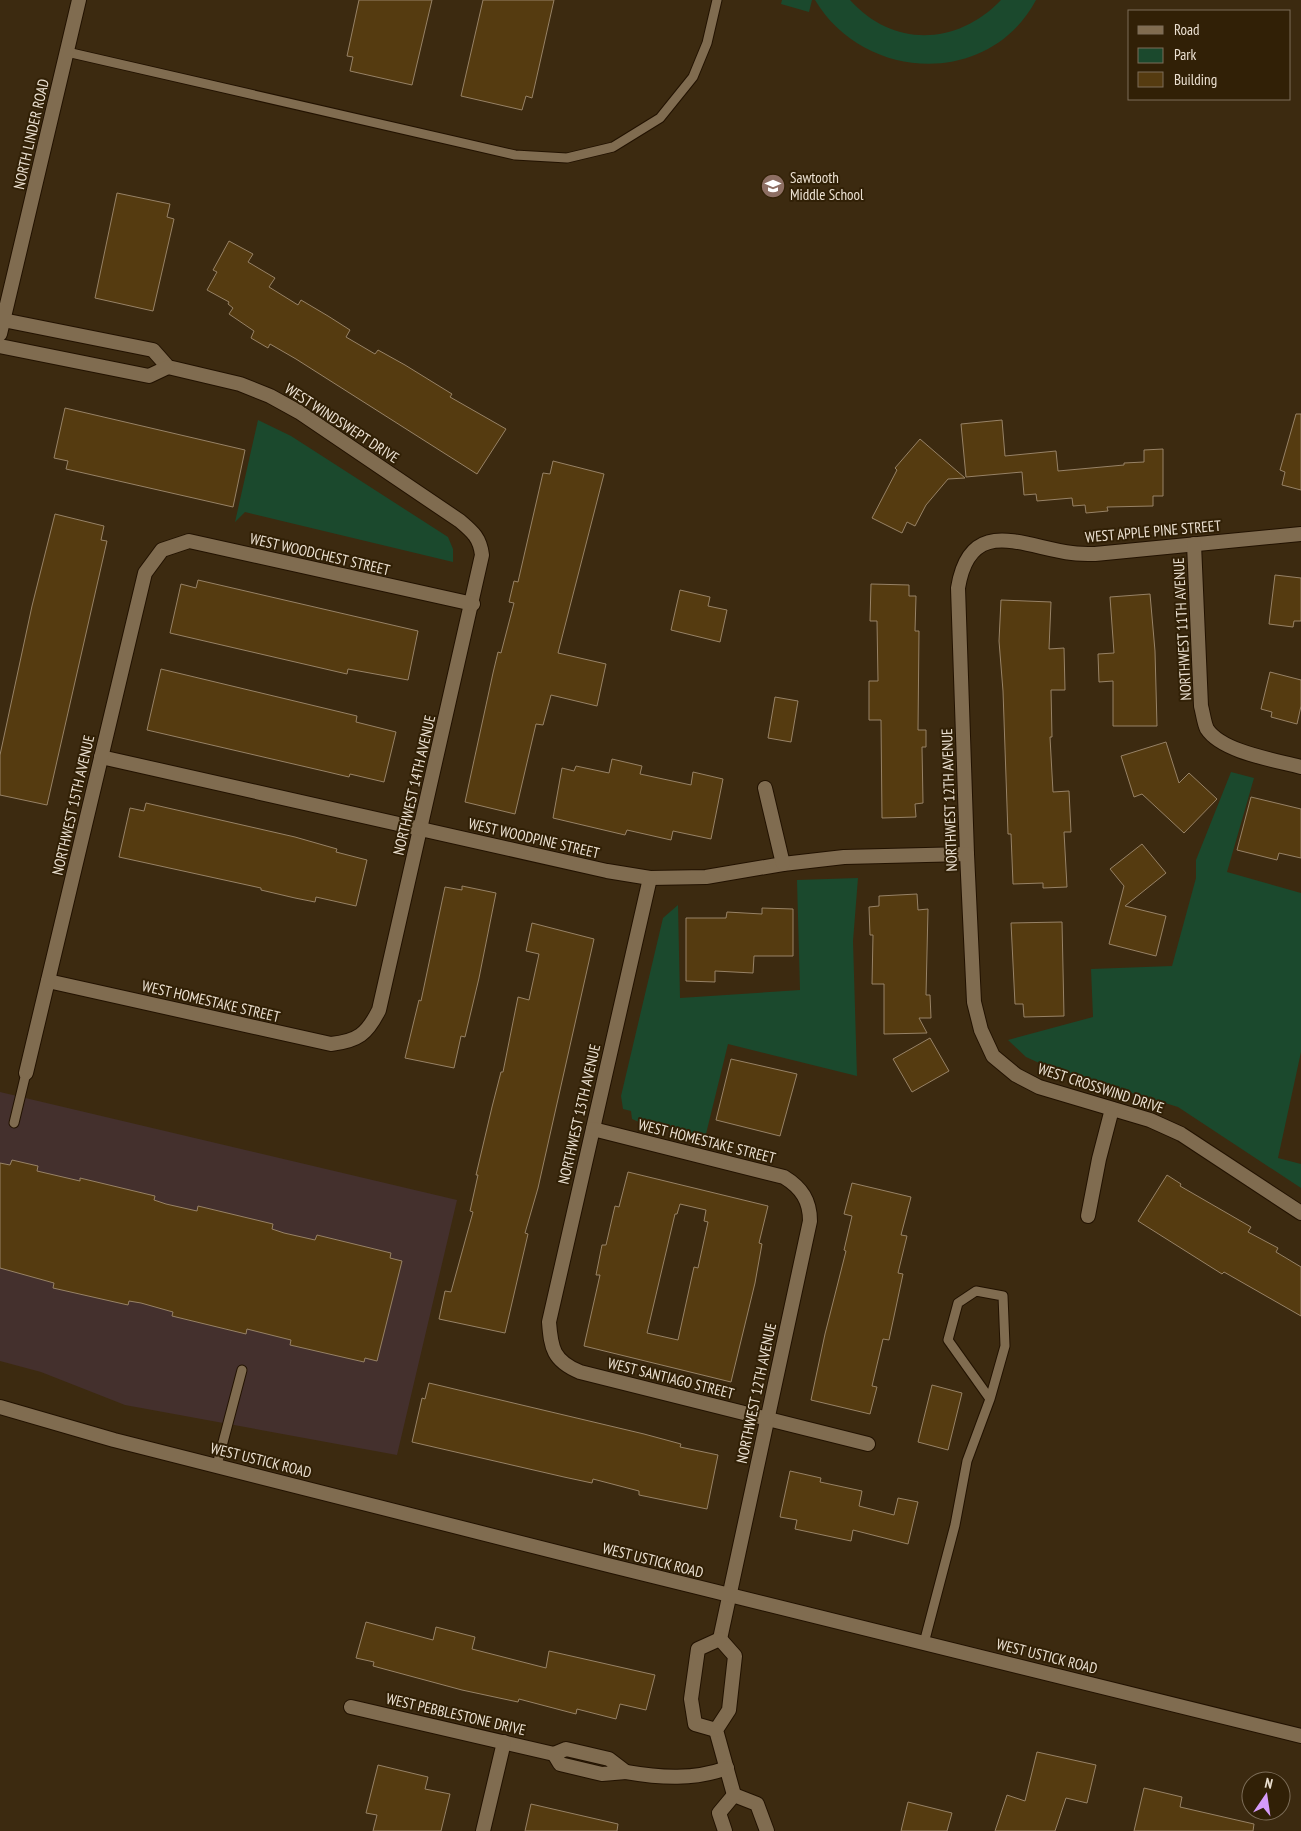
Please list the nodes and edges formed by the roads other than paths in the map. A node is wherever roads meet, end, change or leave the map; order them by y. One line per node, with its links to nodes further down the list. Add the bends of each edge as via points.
1 (79, 0): 3 (street, NORTH LINDER ROAD)
2 (717, 0): 3 (lane, via 707,42 693,77 660,118 613,147 566,158 515,155)
3 (67, 52): 4 (street, NORTH LINDER ROAD)
4 (2, 327): 6 (street, via 153,350)
5 (0, 346): 6 (street, via 148,376)
6 (168, 367): 8 (street, WEST WINDSWEPT DRIVE, via 240,384 299,412 460,520)
7 (1301, 534): 9 (street, WEST APPLE PINE STREET)
8 (480, 541): 12 (street, NORTHWEST 14TH AVENUE, via 482,555)
9 (1194, 544): 10 (street, WEST APPLE PINE STREET, via 1095,554 1072,553 1014,540 995,540); 14 (street, NORTHWEST 11TH AVENUE, via 1201,706 1207,728 1216,738 1236,749)
10 (979, 546): 17 (street, NORTHWEST 12TH AVENUE, via 969,556 958,588)
11 (162, 550): 12 (street, WEST WOODCHEST STREET, via 189,541); 13 (street, NORTHWEST 15TH AVENUE, via 145,573)
12 (472, 604): 16 (street, NORTHWEST 14TH AVENUE)
13 (101, 757): 16 (street, WEST WOODPINE STREET); 20 (street, NORTHWEST 15TH AVENUE)
14 (1301, 767)
15 (765, 788): 18 (street)
16 (420, 829): 19 (street, WEST WOODPINE STREET); 21 (street, NORTHWEST 14TH AVENUE, via 379,1010)
17 (967, 854): 18 (street, WEST WOODPINE STREET, via 849,857); 22 (street, NORTHWEST 12TH AVENUE, via 974,1002 981,1030)
18 (783, 864): 19 (street, WEST WOODPINE STREET, via 706,877)
19 (650, 878): 26 (street, NORTHWEST 13TH AVENUE)
20 (48, 981): 21 (street, WEST HOMESTAKE STREET, via 332,1044 349,1042); 23 (street, NORTHWEST 15TH AVENUE)
21 (365, 1032)
22 (993, 1056): 24 (street, WEST CROSSWIND DRIVE, via 1039,1087)
23 (26, 1073): 25 (lane)
24 (1112, 1109): 28 (street, WEST CROSSWIND DRIVE, via 1150,1120 1181,1134); 29 (street)
25 (14, 1123)
26 (593, 1129): 27 (street, WEST HOMESTAKE STREET, via 784,1177 797,1185); 30 (street, NORTHWEST 13TH AVENUE, via 549,1322)
27 (805, 1197): 34 (street, NORTHWEST 12TH AVENUE, via 810,1208 810,1221)
28 (1301, 1213)
29 (1088, 1216)
30 (557, 1358): 34 (street, WEST SANTIAGO STREET, via 568,1368 580,1372)
31 (242, 1370): 36 (lane)
32 (990, 1399): 32 (lane, via 1005,1346 1003,1296 976,1291 958,1303 948,1340); 39 (lane, via 967,1461 956,1525)
33 (0, 1407): 36 (street, WEST USTICK ROAD)
34 (767, 1419): 35 (street, WEST SANTIAGO STREET); 37 (street, NORTHWEST 12TH AVENUE)
35 (868, 1444)
36 (217, 1465): 37 (street, WEST USTICK ROAD)
37 (729, 1595): 38 (street, NORTHWEST 12TH AVENUE); 39 (street, WEST USTICK ROAD)
38 (720, 1639): 41 (street, via 735,1656 730,1710); 41 (street, via 698,1649 691,1699 695,1724)
39 (924, 1643): 42 (street, WEST USTICK ROAD)
40 (351, 1707): 43 (street, WEST PEBBLESTONE DRIVE)
41 (716, 1730): 44 (street)
42 (1301, 1736)
43 (504, 1742): 44 (street, WEST PEBBLESTONE DRIVE, via 554,1754 560,1764 602,1774 626,1772 662,1778 708,1775); 46 (street)
44 (727, 1768): 45 (street)
45 (734, 1795): 47 (street, via 719,1812); 48 (street, via 757,1804)
46 (483, 1831)
47 (725, 1831)
48 (767, 1831)

